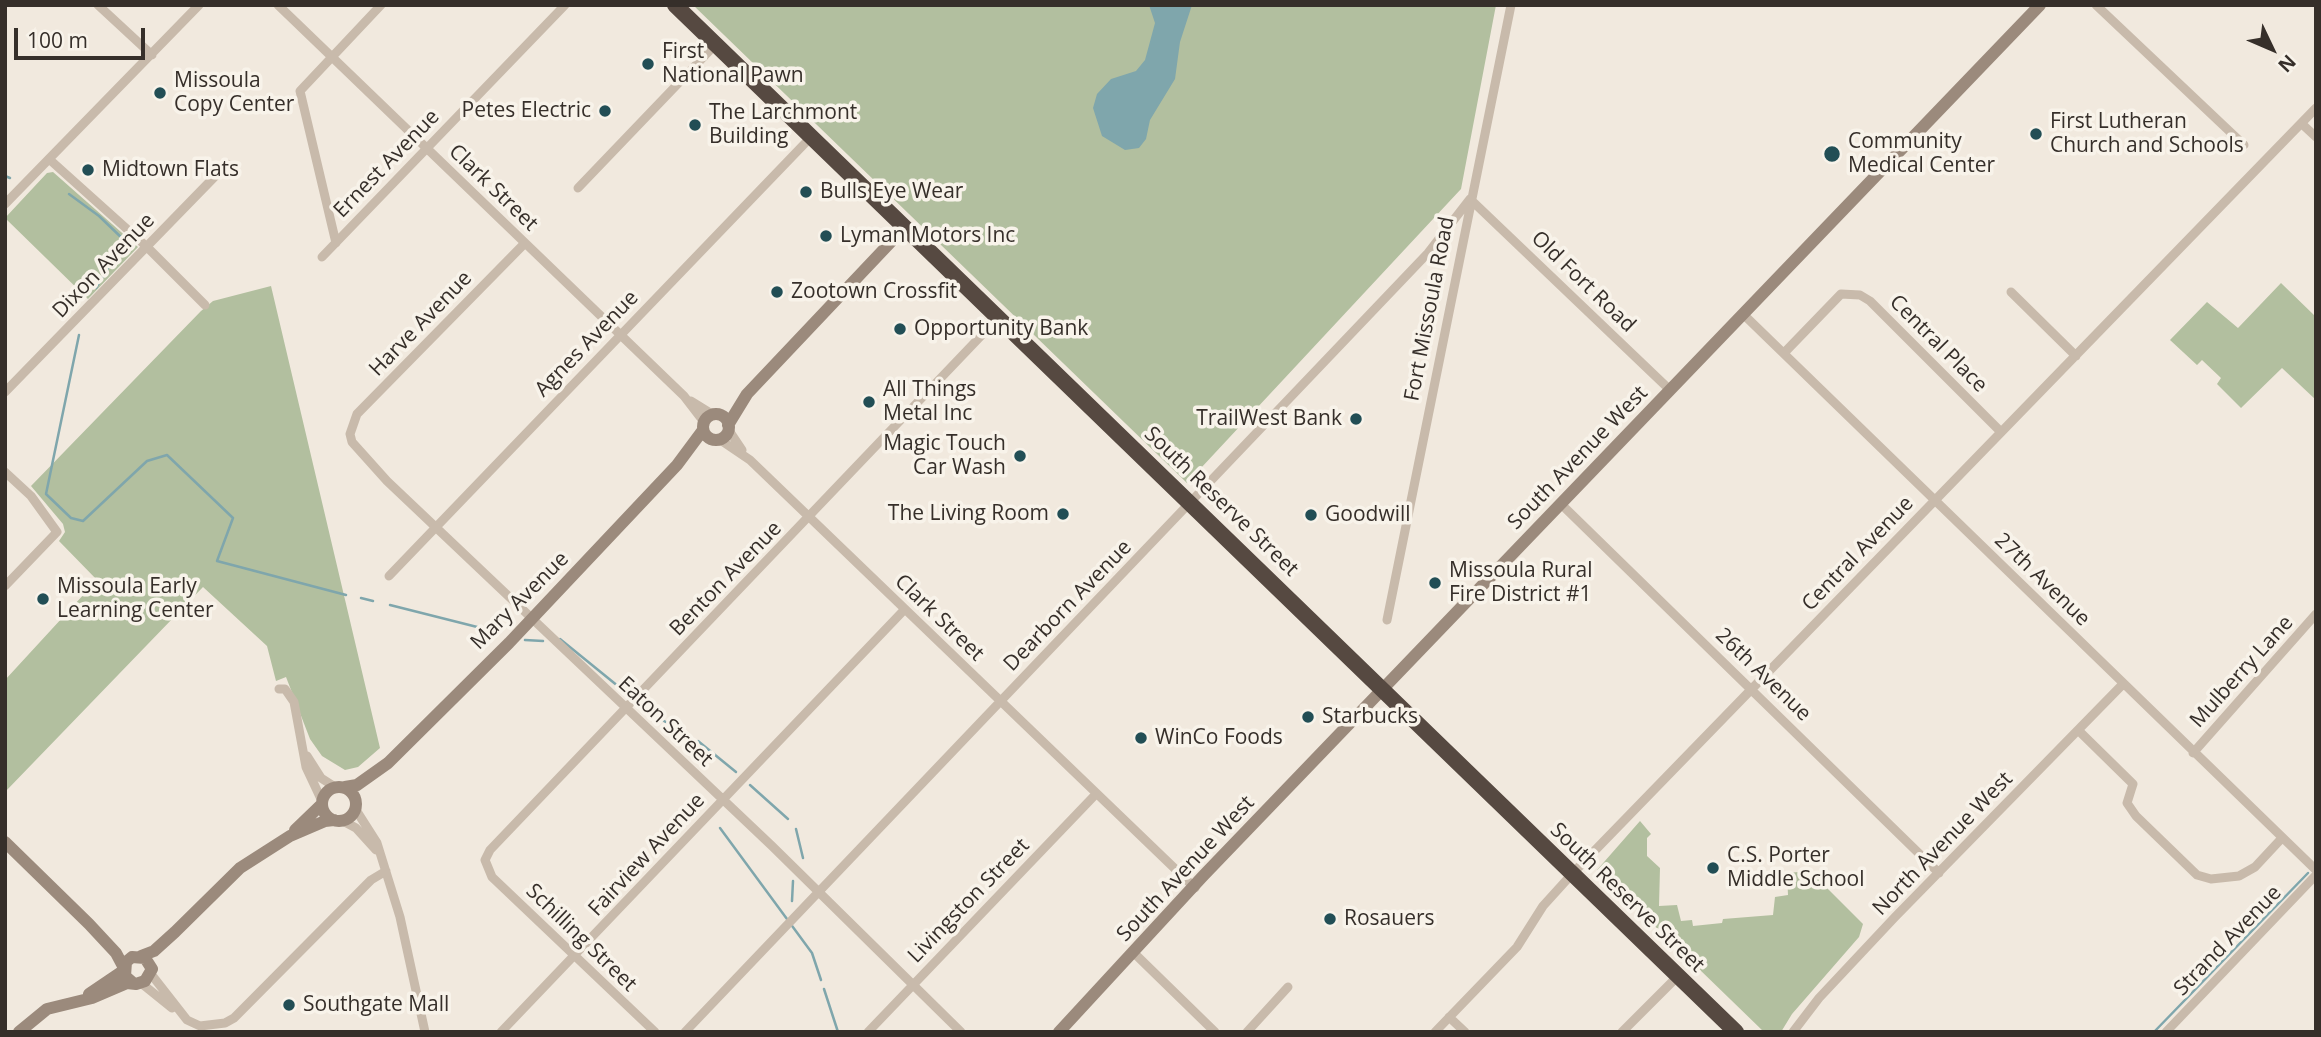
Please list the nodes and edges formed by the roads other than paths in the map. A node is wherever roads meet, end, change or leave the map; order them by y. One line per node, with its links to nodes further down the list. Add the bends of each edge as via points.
1 (99, 5): 11 (street)
2 (199, 5): 11 (street)
3 (278, 5): 12 (street, Clark Street)
4 (381, 5): 12 (street)
5 (565, 5): 18 (street, Ernest Avenue)
6 (675, 5): 10 (highway, South Reserve Street)
7 (1511, 5): 22 (street, Fort Missoula Road)
8 (2040, 5): 31 (street, South Avenue West)
9 (2096, 5): 17 (street)
10 (715, 45): 15 (highway, South Reserve Street); 21 (street)
11 (152, 55): 19 (street)
12 (331, 57): 18 (street, Clark Street); 25 (street, via 300,91)
13 (2316, 108): 14 (street, Central Avenue)
14 (2302, 124): 16 (street); 35 (street, Central Avenue)
15 (811, 137): 24 (highway, South Reserve Street); 33 (street, Agnes Avenue)
16 (2316, 137)
17 (2244, 145)
18 (427, 149): 25 (street, Ernest Avenue); 26 (street, Clark Street)
19 (49, 159): 23 (street); 27 (street)
20 (227, 164): 27 (street, Dixon Avenue)
21 (578, 188)
22 (1470, 199): 36 (street, Old Fort Road); 43 (street, Dearborn Avenue, via 1428,253); 52 (street, Fort Missoula Road)
23 (5, 204)
24 (905, 228): 32 (highway, South Reserve Street); 38 (street, Mary Avenue)
25 (336, 243): 28 (street, Ernest Avenue)
26 (525, 243): 33 (street, Clark Street); 40 (street, Harve Avenue, via 357,414)
27 (148, 247): 30 (street); 37 (street, Dixon Avenue)
28 (322, 257)
29 (2011, 292): 35 (street)
30 (205, 305)
31 (1743, 314): 34 (street, 27th Avenue); 36 (street, South Avenue West)
32 (999, 317): 43 (highway, South Reserve Street); 45 (street, Benton Avenue)
33 (619, 336): 38 (street, Clark Street); 46 (street, Agnes Avenue)
34 (1784, 353): 39 (street, Central Place, via 1841,294 1860,295); 42 (street, 27th Avenue)
35 (2076, 356): 39 (street, Central Avenue)
36 (1670, 390): 44 (street, South Avenue West)
37 (5, 392)
38 (715, 426): 45 (street, Clark Street); 51 (street, Mary Avenue)
39 (2001, 432): 42 (street, Central Avenue)
40 (350, 434): 46 (street, Eaton Street, via 362,456)
41 (5, 472): 48 (street, via 31,496 57,532)
42 (1935, 500): 53 (street, 27th Avenue); 56 (street, Central Avenue)
43 (1192, 502): 55 (highway, South Reserve Street); 57 (street, Dearborn Avenue)
44 (1561, 504): 55 (street, South Avenue West); 56 (street, 26th Avenue)
45 (808, 517): 49 (street, Clark Street); 58 (street, Benton Avenue)
46 (435, 527): 47 (street, Agnes Avenue); 51 (street, Eaton Street)
47 (389, 576)
48 (5, 586)
49 (905, 609): 57 (street, Clark Street); 65 (street, Fairview Avenue)
50 (2316, 614): 61 (street, Mulberry Lane)
51 (531, 619): 58 (street, Eaton Street); 62 (street, Mary Avenue)
52 (1387, 620)
53 (2123, 684): 59 (street, North Avenue West); 61 (street, 27th Avenue)
54 (279, 689): 60 (street, via 290,693)
55 (1383, 689): 76 (highway, South Reserve Street); 77 (street, South Avenue West)
56 (1752, 689): 74 (street, 26th Avenue); 76 (street, Central Avenue)
57 (1000, 703): 64 (street, Clark Street); 78 (street, Dearborn Avenue)
58 (626, 709): 65 (street, Eaton Street); 72 (street, Benton Avenue, via 490,850)
59 (2079, 730): 70 (street, via 2133,783 2127,803 2136,816 2197,875 2211,879 2239,876 2255,867); 74 (street, North Avenue West)
60 (304, 752): 63 (street, via 321,778); 66 (street)
61 (2193, 752): 70 (street, 27th Avenue)
62 (388, 763): 63 (street, Mary Avenue, via 357,785); 67 (street, Mary Avenue)
63 (340, 787): 66 (street, via 326,793); 67 (street, via 354,794)
64 (1095, 795): 77 (street, Clark Street); 88 (street, Livingston Street)
65 (723, 800): 78 (street, Eaton Street); 83 (street, Fairview Avenue)
66 (322, 803): 68 (street, via 325,814); 69 (street)
67 (356, 807): 68 (street); 73 (street, via 377,843)
68 (338, 821): 69 (street, via 325,821); 73 (street, via 361,832)
69 (287, 838): 79 (street, via 240,868)
70 (2282, 838): 75 (street, 27th Avenue)
71 (5, 842): 80 (street)
72 (486, 867): 83 (street, Schilling Street)
73 (386, 871): 91 (street, via 371,880 234,1018 200,1027); 94 (street)
74 (1939, 873): 107 (street, North Avenue West, via 1819,998)
75 (2316, 873): 108 (street, Strand Avenue)
76 (1572, 874): 86 (highway, South Reserve Street); 92 (street, Central Avenue, via 1543,906 1517,947)
77 (1195, 888): 81 (street, South Avenue West)
78 (820, 893): 88 (street, Eaton Street); 97 (street, Dearborn Avenue)
79 (187, 921): 82 (street, via 154,951); 85 (street)
80 (89, 924): 82 (street); 84 (street, via 116,953)
81 (1134, 953): 100 (street, South Avenue West); 101 (street)
82 (139, 956): 84 (street, via 128,959); 85 (street, via 148,961)
83 (576, 957): 95 (street, Fairview Avenue); 96 (street, Schilling Street)
84 (124, 970): 87 (street); 90 (street)
85 (151, 971): 87 (street); 91 (street)
86 (1678, 976): 105 (street); 106 (highway, South Reserve Street)
87 (136, 983): 90 (street); 91 (street)
88 (912, 986): 98 (street, Livingston Street); 99 (street, Eaton Street)
89 (1289, 987): 102 (street)
90 (81, 998): 93 (street, via 47,1009)
91 (179, 1012)
92 (1449, 1017): 103 (street, Central Avenue); 104 (street)
93 (19, 1032)
94 (425, 1032)
95 (501, 1032)
96 (655, 1032)
97 (685, 1032)
98 (868, 1032)
99 (961, 1032)
100 (1059, 1032)
101 (1215, 1032)
102 (1247, 1032)
103 (1435, 1032)
104 (1465, 1032)
105 (1622, 1032)
106 (1736, 1032)
107 (1793, 1032)
108 (2166, 1032)

